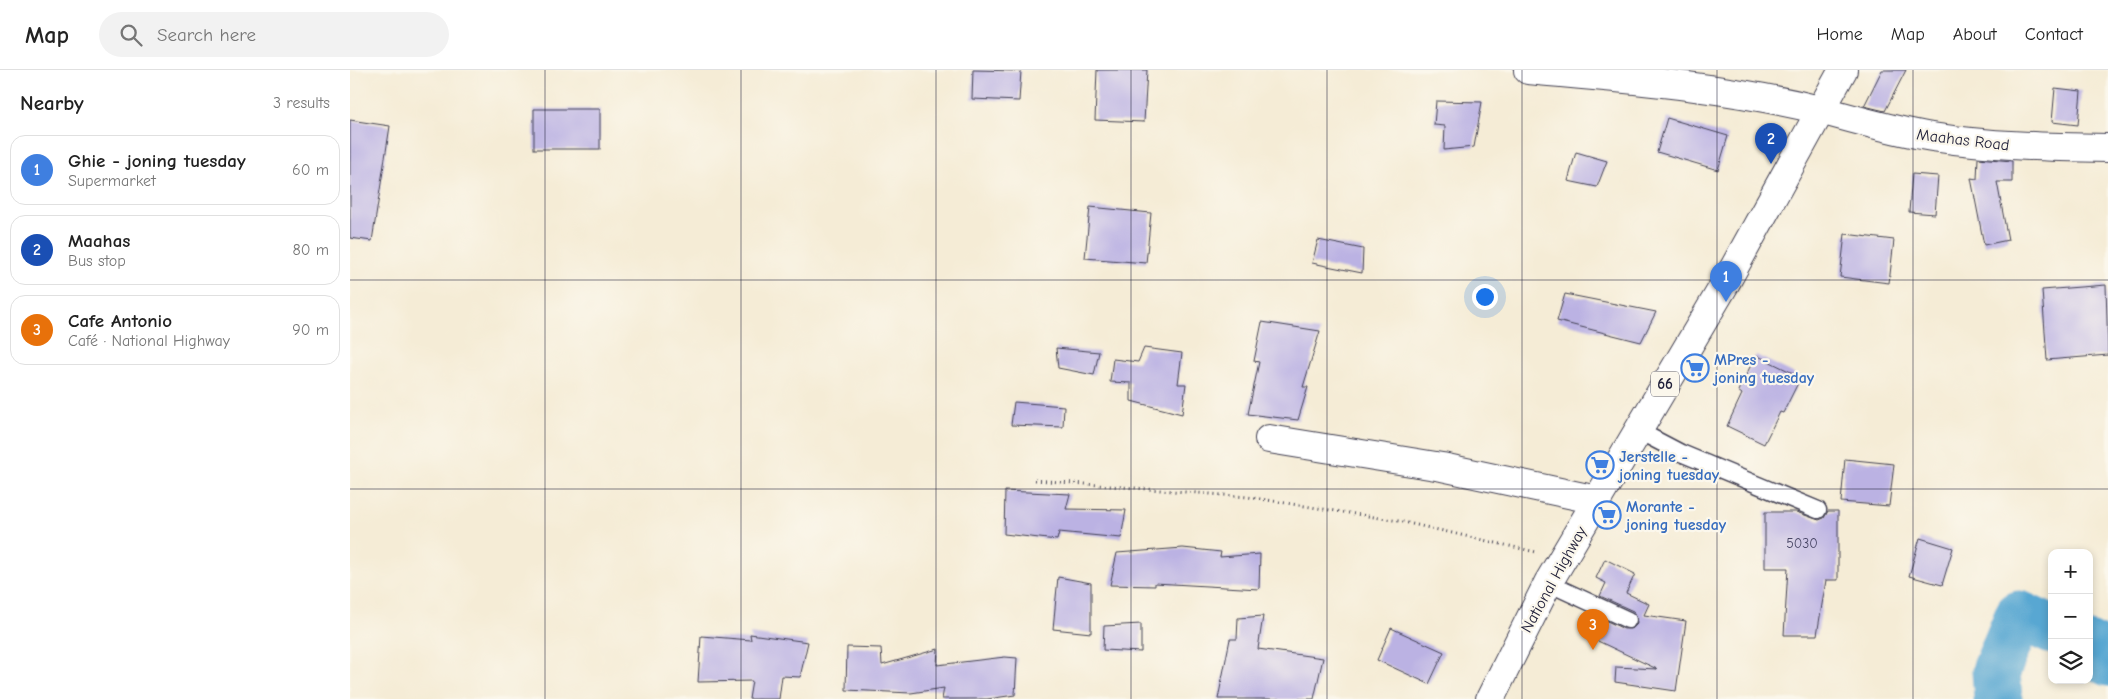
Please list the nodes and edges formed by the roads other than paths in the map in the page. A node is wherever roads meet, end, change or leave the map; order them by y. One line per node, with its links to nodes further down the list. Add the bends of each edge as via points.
1 (1528, 70): 3 (street, Maahas Road, via 1640,80 1768,97)
2 (1843, 70): 3 (street, National Highway / 66)
3 (1820, 110): 4 (street, Maahas Road, via 1890,130 1933,138 2016,146); 5 (street, National Highway / 66, via 1724,284)
4 (2108, 148)
5 (1637, 430): 7 (street, National Highway / 66); 8 (lane)
6 (1269, 439): 7 (street, via 1442,467)
7 (1597, 500): 9 (street, National Highway / 66)
8 (1818, 510)
9 (1548, 583): 10 (lane); 11 (street, National Highway / 66)
10 (1628, 620)
11 (1490, 699)

